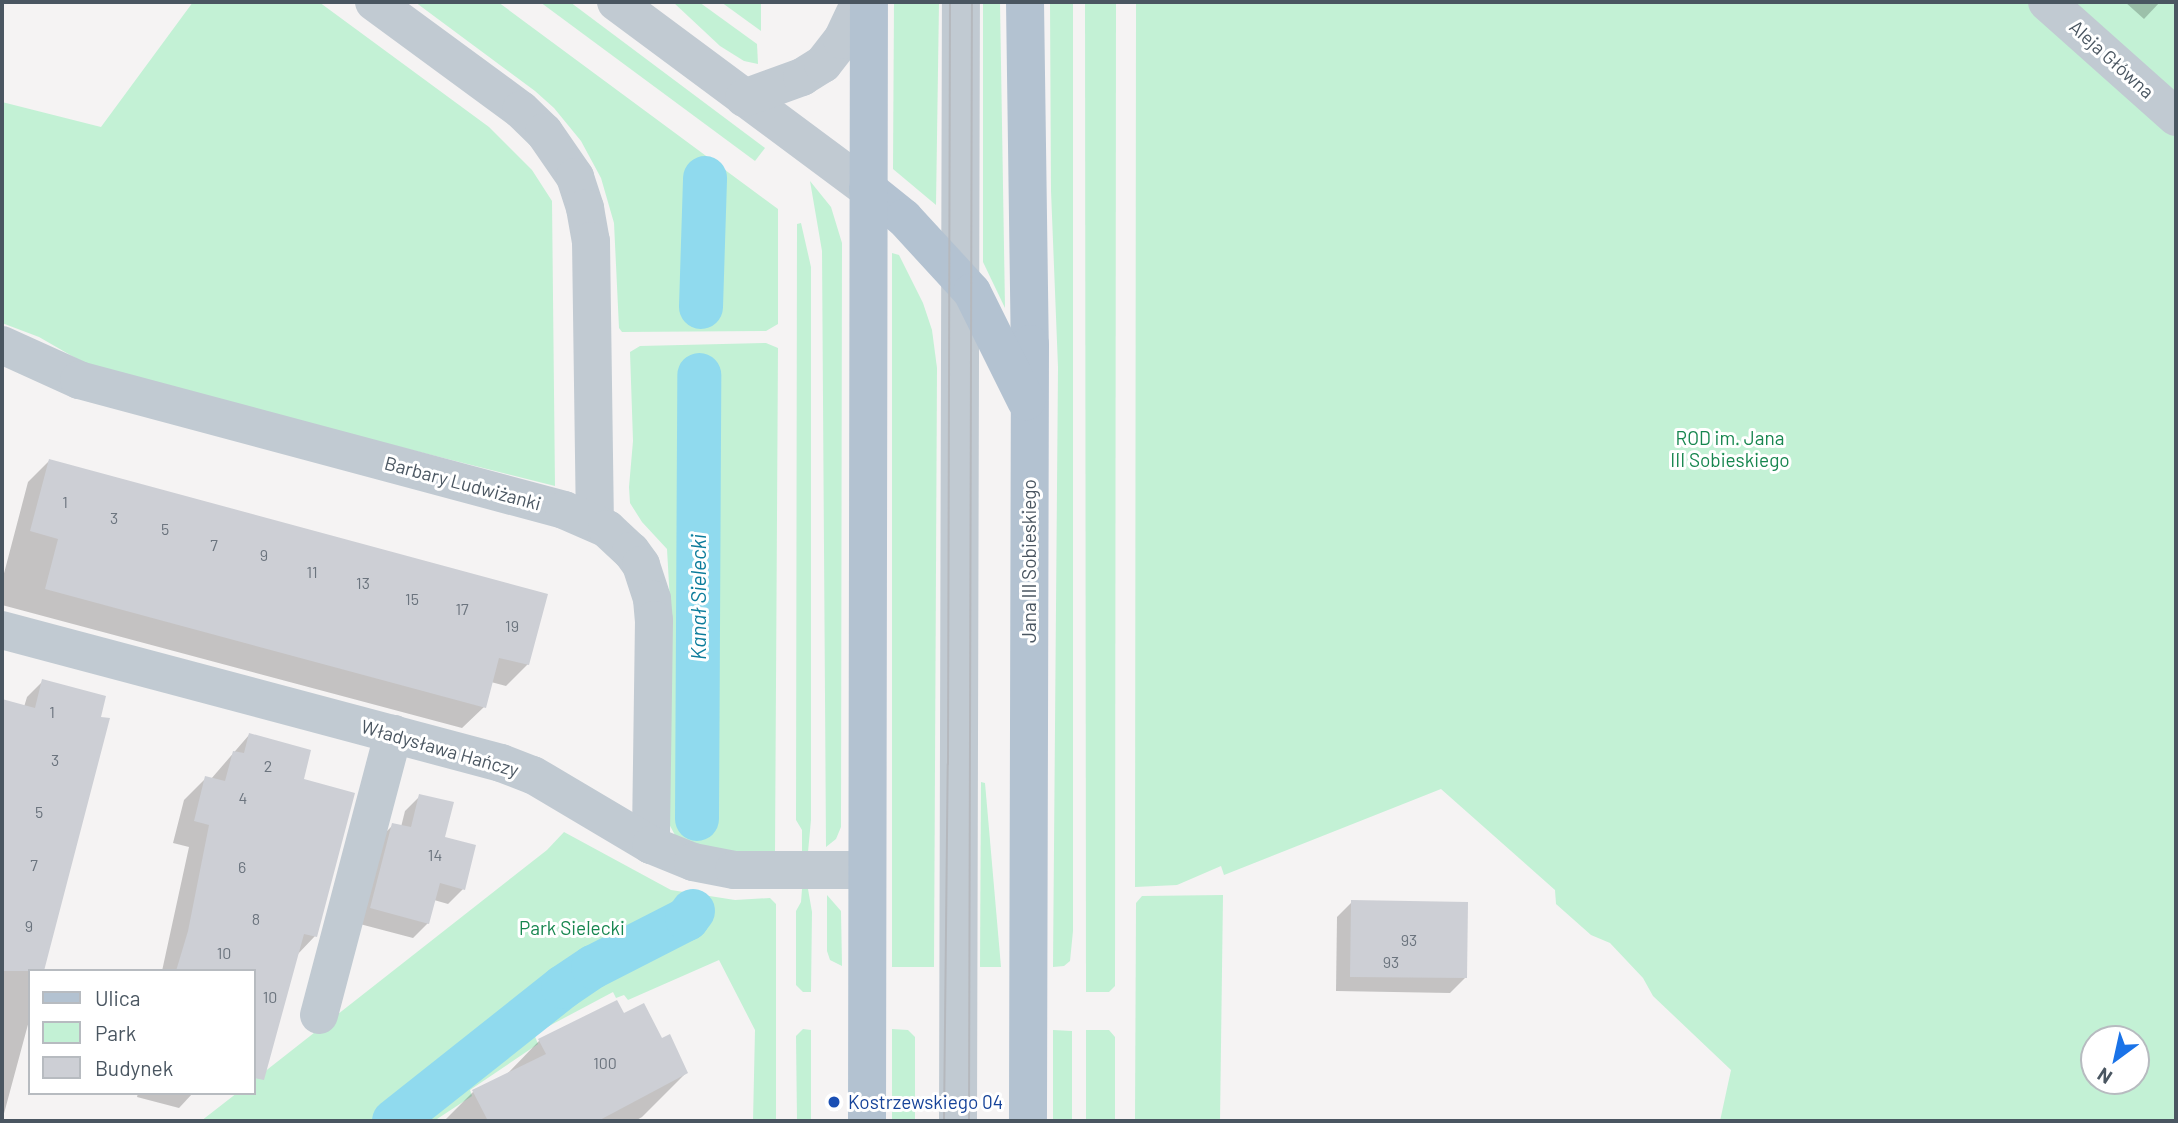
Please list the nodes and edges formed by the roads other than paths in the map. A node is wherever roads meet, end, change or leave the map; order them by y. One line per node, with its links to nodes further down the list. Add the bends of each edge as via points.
1 (374, 2): 14 (street, via 521,110 544,132 575,177 591,241)
2 (616, 2): 8 (street)
3 (860, 2): 8 (street, via 842,40 824,64)
4 (869, 2): 10 (main road)
5 (961, 2): 11 (street)
6 (1026, 2): 13 (main road, Jana III Sobieskiego)
7 (2048, 2): 9 (street, Aleja Główna)
8 (744, 98): 10 (street)
9 (2176, 117)
10 (868, 189): 11 (main road, via 904,218); 18 (main road)
11 (960, 278): 13 (main road, via 989,323); 21 (street)
12 (2, 345): 14 (street, Barbary Ludwiżanki, via 79,380)
13 (1030, 409): 22 (main road, Jana III Sobieskiego)
14 (595, 522): 17 (street, Barbary Ludwiżanki, via 631,551 641,565 652,599)
15 (2, 630): 16 (street, Władysława Hańczy)
16 (393, 734): 17 (street, Władysława Hańczy, via 517,768); 19 (street)
17 (651, 845): 18 (street, Władysława Hańczy, via 721,869)
18 (867, 870): 20 (main road)
19 (319, 1015)
20 (867, 1121)
21 (958, 1121)
22 (1028, 1121)

